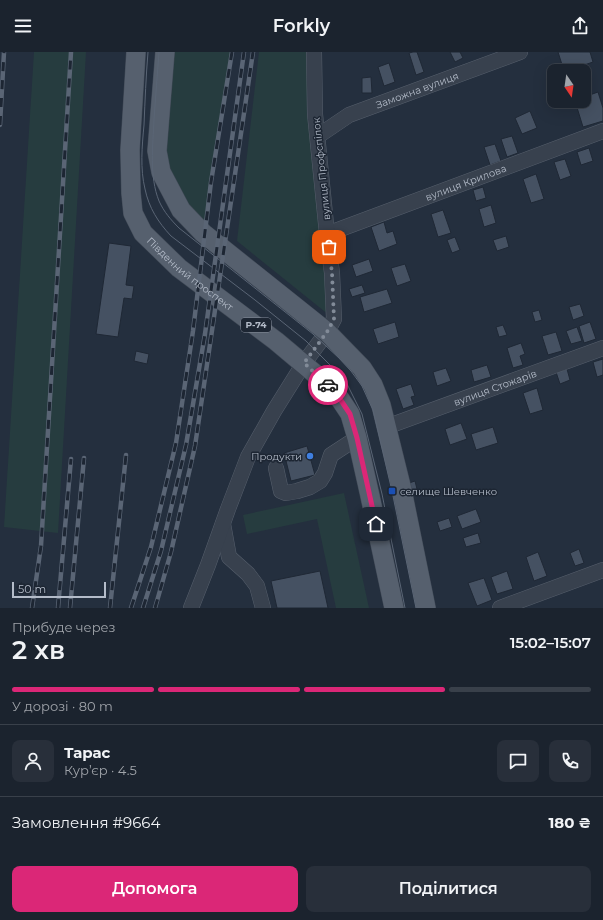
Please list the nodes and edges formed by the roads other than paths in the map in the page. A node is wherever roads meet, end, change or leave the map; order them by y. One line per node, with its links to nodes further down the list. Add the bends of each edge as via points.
1 (136, 52): 10 (main road, Південний проспект / Р-74, via 130,150 131,193 133,213 143,233 179,268)
2 (165, 52): 8 (main road, via 157,151 161,172 180,210 203,233)
3 (314, 52): 6 (street, вулиця Профспілок)
4 (520, 52): 6 (street, Заможна вулиця, via 349,115)
5 (603, 131): 7 (street, вулиця Крилова)
6 (318, 136): 7 (street, вулиця Профспілок)
7 (327, 234): 8 (street, вулиця Профспілок, via 334,319)
8 (327, 332): 10 (street, вулиця Профспілок); 11 (main road, via 362,368 373,385)
9 (603, 348): 11 (street, вулиця Стожарів)
10 (304, 363): 12 (main road, Південний проспект / Р-74, via 340,399 350,414); 14 (street, вулиця Профспілок, via 248,457)
11 (386, 427): 19 (main road, via 402,490)
12 (357, 438): 13 (street, via 331,455 320,481 310,487 286,493 281,491); 18 (main road, Південний проспект / Р-74)
13 (276, 468)
14 (223, 523): 16 (street, вулиця Профспілок); 17 (street, via 229,557 257,586)
15 (603, 570): 20 (street)
16 (191, 608)
17 (263, 608)
18 (394, 608)
19 (426, 608)
20 (500, 608)

